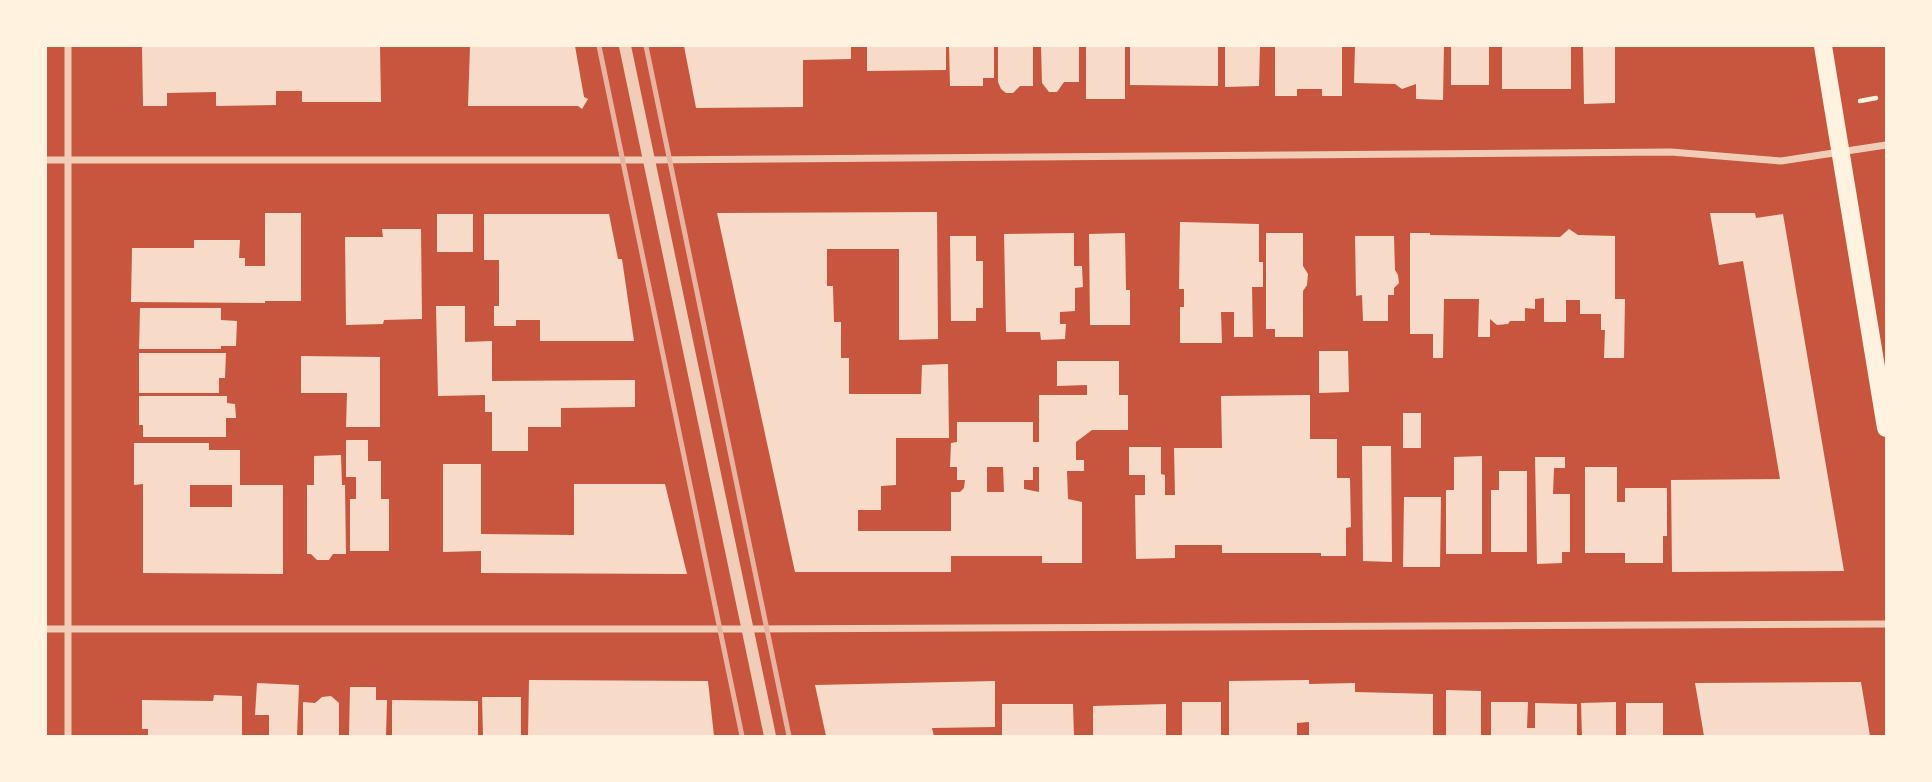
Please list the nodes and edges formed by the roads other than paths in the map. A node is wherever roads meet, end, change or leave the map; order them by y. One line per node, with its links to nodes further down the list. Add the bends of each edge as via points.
1 (68, 46): 7 (street)
2 (625, 46): 8 (street)
3 (1823, 46): 5 (main road)
4 (1886, 145): 5 (street)
5 (1841, 152): 8 (street, via 1781,161 1671,152); 9 (main road)
6 (46, 160): 7 (street)
7 (68, 160): 8 (street); 12 (street)
8 (649, 160): 13 (street)
9 (1886, 428)
10 (1886, 624): 13 (street)
11 (46, 629): 12 (street)
12 (68, 629): 13 (street); 14 (street)
13 (747, 629): 15 (street)
14 (68, 737)
15 (769, 737)

